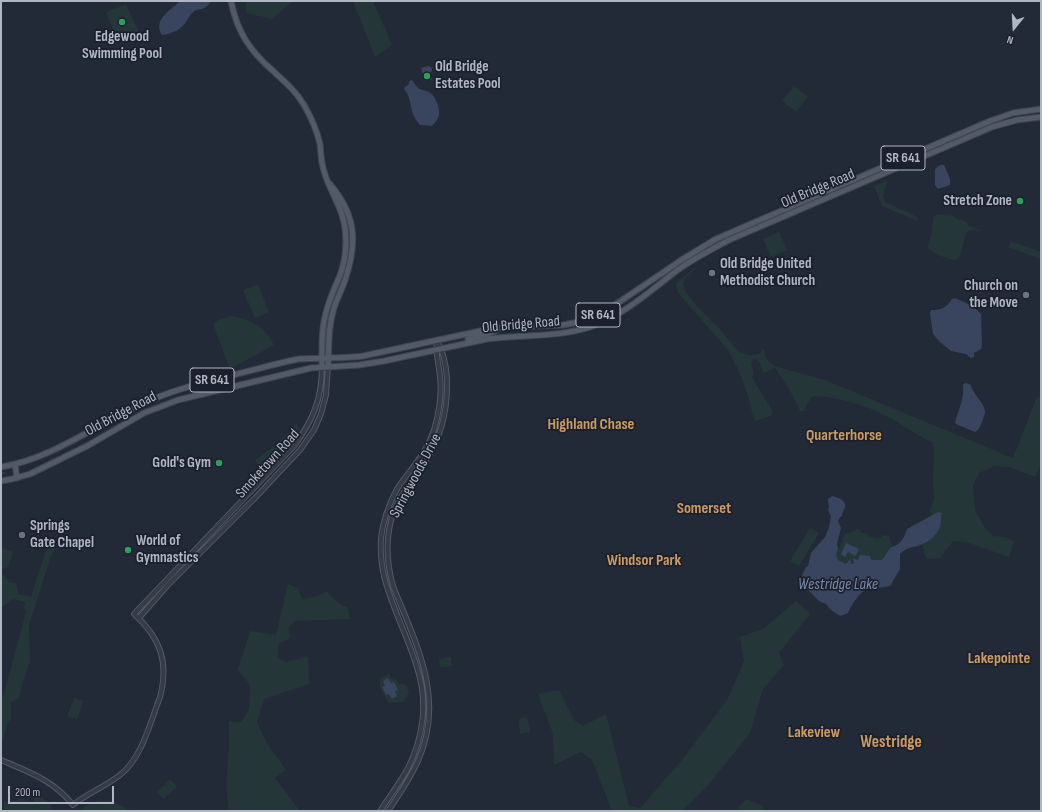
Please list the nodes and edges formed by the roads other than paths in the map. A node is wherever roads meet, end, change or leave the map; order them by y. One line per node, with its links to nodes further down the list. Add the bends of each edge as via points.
1 (231, 1): 4 (main road, Smoketown Road, via 236,21 249,45 260,59 290,86 305,106 317,134)
2 (1041, 109): 5 (main road, Old Bridge Road / SR 641, via 1013,113 990,121 723,236 688,255 594,317 563,325)
3 (1041, 117): 7 (main road, Old Bridge Road / SR 641, via 992,127 729,240 694,259 619,313 590,327 553,335 486,338)
4 (326, 179): 9 (main road, Smoketown Road, via 343,217 346,241 342,268 324,322); 10 (main road, Smoketown Road, via 346,206 353,236 346,278 331,319)
5 (501, 328): 6 (main road, Old Bridge Road / SR 641); 7 (main road)
6 (437, 341): 7 (street, Springwoods Drive); 8 (street, Springwoods Drive); 10 (main road, Old Bridge Road / SR 641, via 353,358)
7 (441, 347): 8 (main road); 20 (street, Springwoods Drive, via 447,386 443,423 425,463 397,504 388,540 390,576 423,664 430,703 428,730 422,752)
8 (436, 350): 12 (main road, Old Bridge Road / SR 641, via 384,362); 19 (street, Springwoods Drive, via 440,391 437,420 426,449 394,496 386,515 381,540 381,562 385,583 420,676 423,701 422,723 417,744 408,767)
9 (322, 358): 10 (main road, Old Bridge Road / SR 641); 11 (main road, Smoketown Road); 13 (main road, Old Bridge Road / SR 641, via 299,359 172,391 134,407 52,451)
10 (328, 358): 12 (main road, Smoketown Road)
11 (322, 366): 12 (main road, Old Bridge Road / SR 641); 15 (main road, Old Bridge Road / SR 641, via 219,389 167,404 139,416 72,454); 17 (street, Smoketown Road, via 321,387 308,427 294,446 134,614)
12 (328, 366): 17 (street, Smoketown Road, via 326,395 321,414 314,430 300,450 171,581)
13 (15, 465): 14 (main road, Old Bridge Road / SR 641); 15 (main road)
14 (1, 468)
15 (17, 478): 16 (main road, Old Bridge Road / SR 641)
16 (1, 481)
17 (139, 618): 18 (street, via 156,641 164,670 160,697 140,749 129,766 114,779 73,805 44,779)
18 (1, 760)
19 (380, 811)
20 (388, 811)

